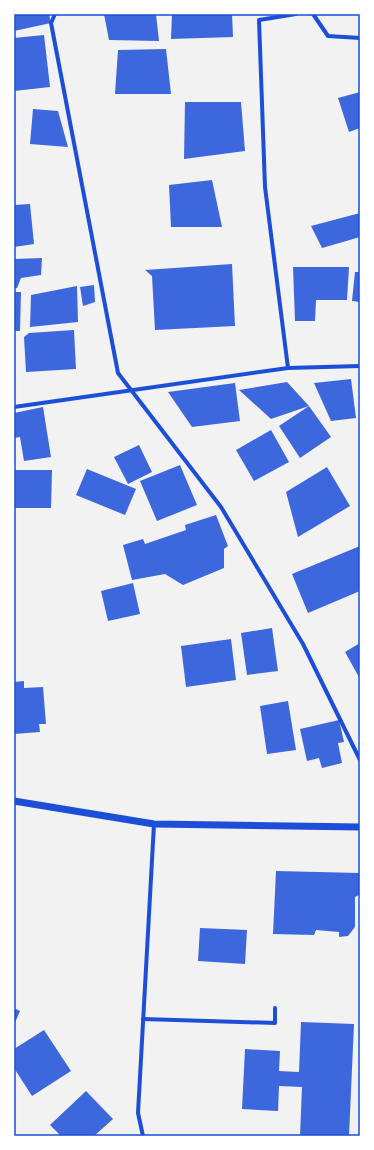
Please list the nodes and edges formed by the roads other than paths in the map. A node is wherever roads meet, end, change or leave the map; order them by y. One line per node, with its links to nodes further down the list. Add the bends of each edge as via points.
1 (55, 14): 7 (street, via 51,23 108,327 118,374)
2 (296, 14): 6 (street, via 259,20 266,187)
3 (313, 14): 4 (street, via 328,36)
4 (360, 38)
5 (360, 366): 6 (street)
6 (288, 368): 7 (street)
7 (132, 391): 8 (street); 9 (street, via 221,507 303,644)
8 (14, 407)
9 (360, 760)
10 (14, 801): 11 (street)
11 (154, 824): 12 (street); 14 (street)
12 (360, 827)
13 (275, 1008): 14 (street, via 274,1023)
14 (143, 1019): 15 (street, via 138,1113)
15 (143, 1136)

